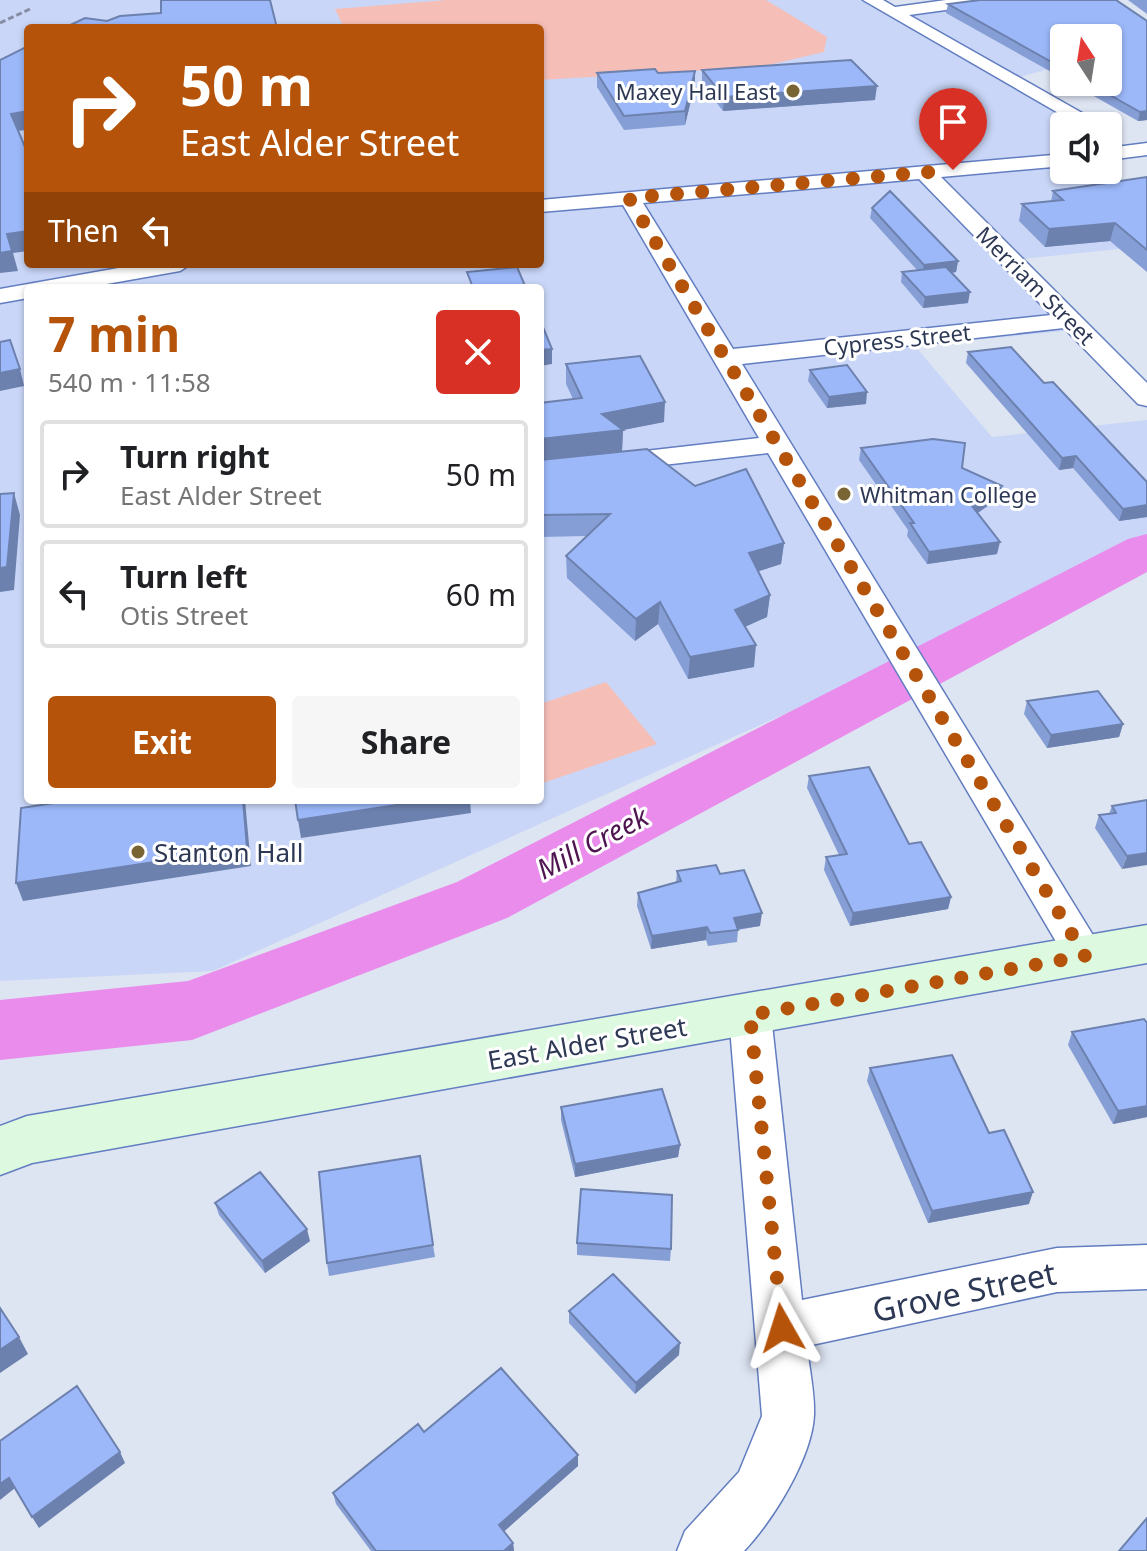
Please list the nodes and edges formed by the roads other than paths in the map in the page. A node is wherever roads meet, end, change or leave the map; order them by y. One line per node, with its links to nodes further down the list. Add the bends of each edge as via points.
1 (871, 0): 3 (street)
2 (982, 0): 3 (street)
3 (893, 12): 4 (street)
4 (1070, 112)
5 (1122, 140): 6 (street)
6 (1143, 150): 7 (street)
7 (1122, 152)
8 (1050, 161): 9 (street)
9 (925, 173): 10 (street); 16 (street, Merriam Street)
10 (629, 198): 11 (street); 17 (street)
11 (544, 206)
12 (157, 268): 13 (street)
13 (67, 284)
14 (24, 292): 15 (street)
15 (0, 296)
16 (1070, 320): 17 (street, Cypress Street); 18 (street, Merriam Street)
17 (724, 358): 19 (street)
18 (1147, 398)
19 (775, 444): 20 (street); 22 (street)
20 (544, 471)
21 (1147, 944): 22 (main road, East Alder Street)
22 (1085, 956): 23 (main road, East Alder Street)
23 (750, 1015): 24 (main road, East Alder Street); 26 (street)
24 (9, 1141)
25 (1147, 1267): 26 (street, Grove Street, via 1057,1270)
26 (782, 1328): 27 (street, via 788,1416 775,1463 748,1509)
27 (705, 1551)

